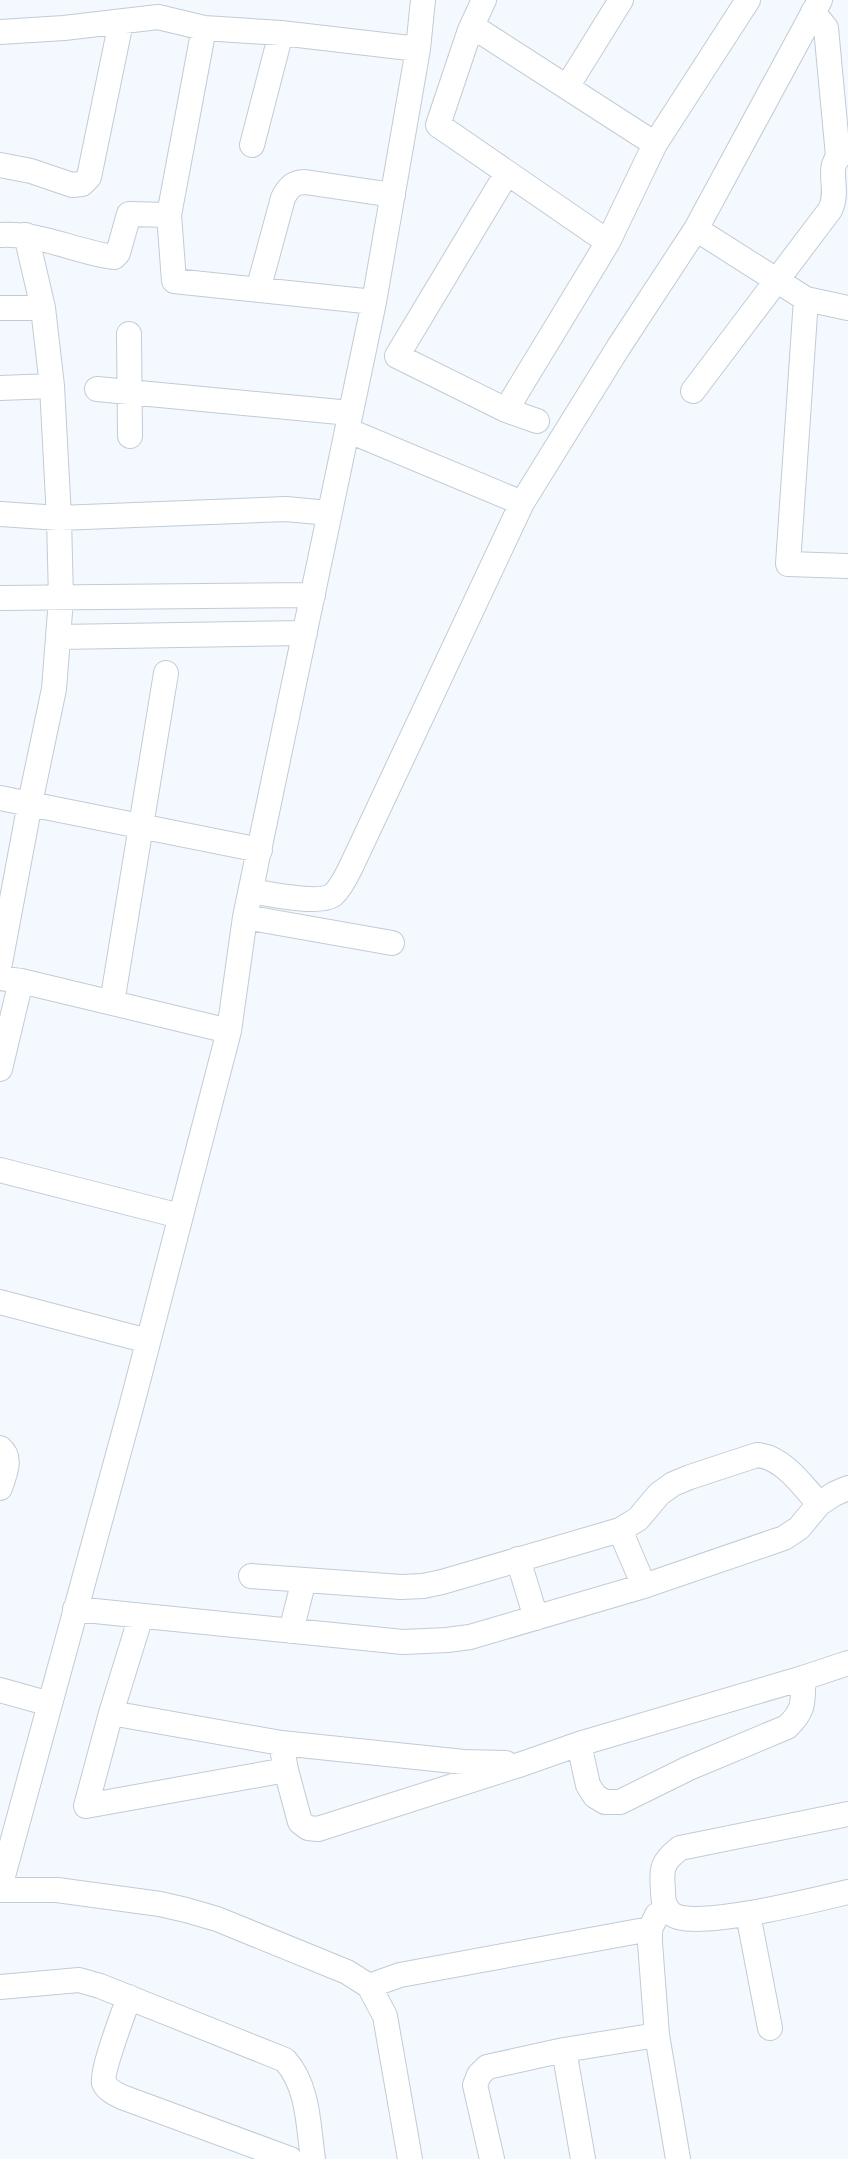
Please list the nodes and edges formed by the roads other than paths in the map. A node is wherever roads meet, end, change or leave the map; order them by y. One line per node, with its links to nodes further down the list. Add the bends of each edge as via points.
1 (423, 0): 11 (street)
2 (484, 0): 7 (street)
3 (621, 0): 12 (street)
4 (748, 0): 13 (street)
5 (816, 6): 15 (street, via 826,28); 20 (street)
6 (120, 22): 8 (street, via 158,17); 9 (street); 16 (street, via 89,177 82,184 72,185)
7 (472, 26): 12 (street); 17 (street, via 438,124)
8 (204, 28): 10 (street); 19 (street)
9 (0, 32)
10 (281, 32): 11 (street); 14 (street)
11 (418, 49): 18 (street)
12 (567, 87): 13 (street)
13 (655, 144): 23 (street)
14 (252, 145)
15 (843, 154): 24 (street, via 833,166 835,190 830,210)
16 (0, 165)
17 (506, 173): 23 (street); 37 (street, via 397,356)
18 (393, 195): 25 (street, via 305,182 290,187 283,198); 27 (street)
19 (169, 214): 22 (street, via 129,214 114,257); 25 (street, via 174,281)
20 (696, 229): 24 (street); 41 (street)
21 (0, 235): 22 (street)
22 (26, 236): 29 (street)
23 (608, 242): 37 (street)
24 (776, 280): 26 (street); 35 (street)
25 (258, 290): 27 (street)
26 (806, 300): 30 (street); 45 (street, via 788,564)
27 (374, 302): 39 (street)
28 (0, 308): 29 (street)
29 (43, 308): 32 (street)
30 (848, 308)
31 (130, 334): 36 (street)
32 (52, 386): 33 (street); 44 (street)
33 (0, 388)
34 (97, 388): 36 (street)
35 (693, 391)
36 (129, 392): 39 (street); 40 (street)
37 (506, 410): 38 (street)
38 (537, 420)
39 (348, 422): 41 (street); 42 (street)
40 (130, 436)
41 (522, 503): 56 (street, via 341,885 325,898 296,898)
42 (329, 513): 44 (street, via 286,509); 46 (street)
43 (0, 514): 44 (street)
44 (60, 518): 48 (street)
45 (848, 566)
46 (312, 595): 48 (street); 49 (street)
47 (0, 598): 48 (street)
48 (61, 599): 50 (street)
49 (304, 633): 50 (street); 55 (street)
50 (58, 637): 53 (street, via 54,689)
51 (166, 673): 54 (street)
52 (0, 798): 53 (street)
53 (30, 804): 54 (street); 59 (street)
54 (142, 826): 55 (street); 61 (street)
55 (260, 850): 56 (street)
56 (251, 891): 57 (street)
57 (245, 917): 58 (street); 62 (street)
58 (392, 943)
59 (0, 963)
60 (10, 980): 61 (street); 63 (street)
61 (112, 1003): 62 (street)
62 (229, 1031): 65 (street)
63 (0, 1069)
64 (0, 1170): 65 (street)
65 (180, 1216): 67 (street)
66 (0, 1302): 67 (street)
67 (148, 1341): 77 (street)
68 (0, 1448): 69 (street, via 7,1461)
69 (0, 1488)
70 (848, 1488): 71 (street)
71 (819, 1504): 72 (street, via 778,1463 768,1456 757,1455 673,1484 659,1494 638,1519); 76 (street, via 799,1528 784,1538)
72 (620, 1530): 73 (street); 76 (street)
73 (518, 1559): 75 (street, via 423,1586); 79 (street)
74 (251, 1576): 75 (street)
75 (304, 1580): 80 (street)
76 (644, 1586): 79 (street)
77 (75, 1609): 78 (street); 84 (street)
78 (141, 1616): 80 (street); 85 (street)
79 (536, 1618): 80 (street, via 470,1637 425,1642)
80 (291, 1631)
81 (848, 1663): 82 (street)
82 (803, 1678): 87 (street); 87 (street, via 803,1707 787,1727 689,1768 620,1802 605,1802 595,1796 588,1785)
83 (0, 1690): 84 (street)
84 (50, 1704): 91 (street)
85 (111, 1713): 86 (street); 89 (street, via 86,1806)
86 (281, 1743): 88 (street, via 464,1762); 89 (street)
87 (579, 1744): 88 (street)
88 (522, 1764): 89 (street, via 318,1829 308,1828 300,1822)
89 (286, 1770)
90 (848, 1814): 93 (street, via 680,1848 667,1858 661,1872)
91 (0, 1888): 96 (street, via 57,1890 186,1910 217,1919 347,1972)
92 (848, 1892): 94 (street)
93 (664, 1905): 94 (street, via 672,1915 684,1920); 95 (street)
94 (748, 1914): 99 (street)
95 (650, 1929): 96 (street, via 400,1975); 100 (street)
96 (369, 1986): 105 (street, via 385,2016)
97 (0, 1987): 98 (street, via 79,1980)
98 (129, 1997): 102 (street, via 105,2070 104,2083 110,2091); 104 (street, via 285,2060 303,2088)
99 (770, 2028)
100 (657, 2035): 101 (street); 108 (street)
101 (564, 2050): 106 (street, via 500,2063 487,2067 479,2075 476,2085); 107 (street)
102 (240, 2151): 103 (street)
103 (290, 2159)
104 (313, 2159)
105 (410, 2159)
106 (492, 2159)
107 (583, 2159)
108 (678, 2159)

